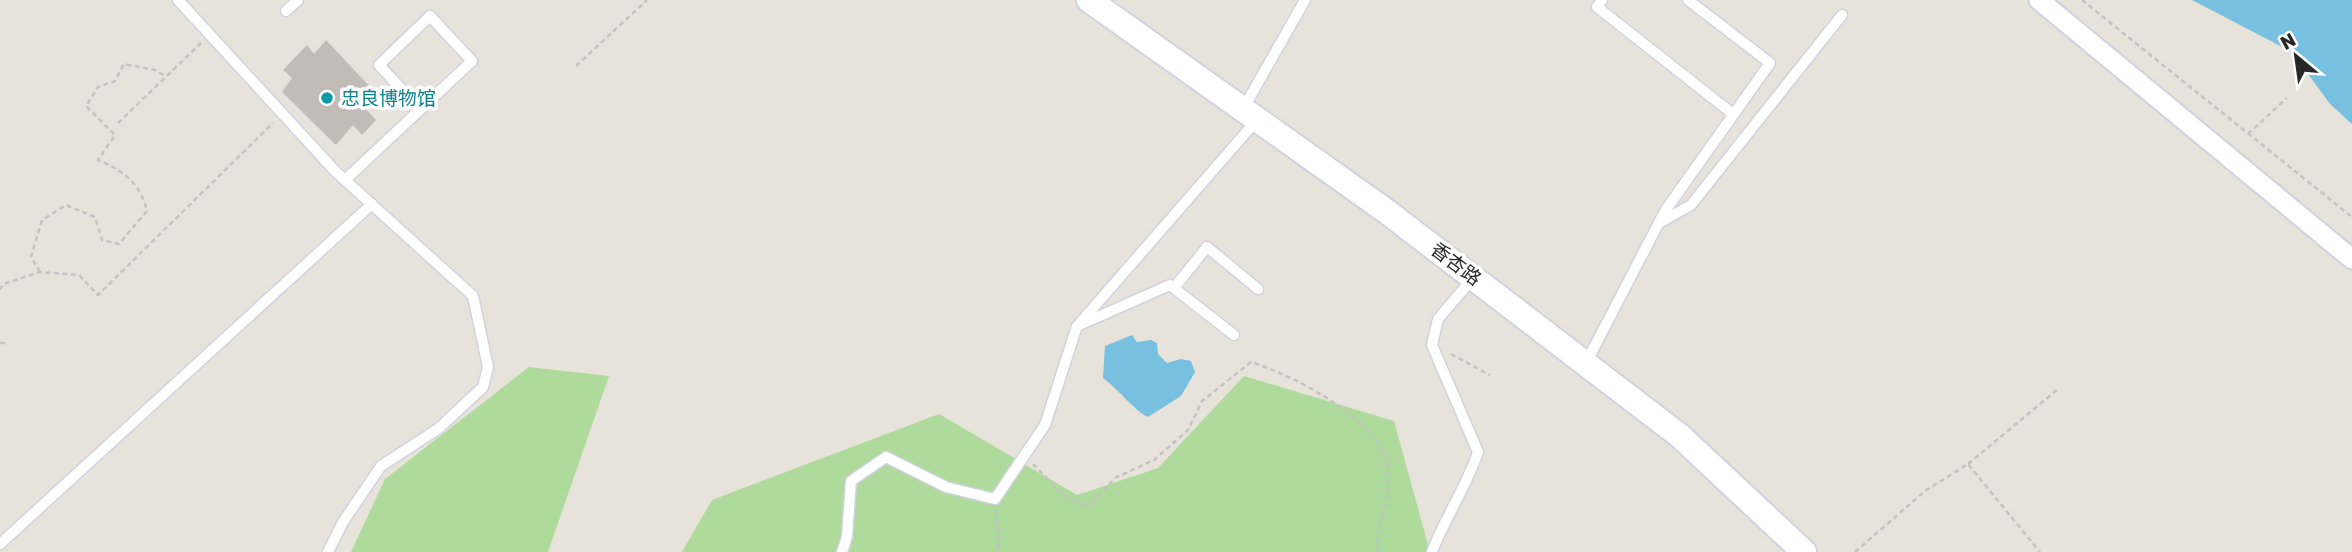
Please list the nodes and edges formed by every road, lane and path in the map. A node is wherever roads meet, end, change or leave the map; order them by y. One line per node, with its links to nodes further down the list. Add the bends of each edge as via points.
1 (178, 0): 12 (lane)
2 (298, 0): 10 (lane)
3 (647, 0): 13 (path)
4 (1089, 0): 18 (street, 香杏路)
5 (1305, 0): 18 (lane)
6 (1602, 0): 19 (lane, via 1597,7)
7 (1688, 0): 19 (lane, via 1770,63)
8 (2039, 0): 26 (street)
9 (2082, 0): 21 (path)
10 (286, 11)
11 (1842, 15): 25 (lane, via 1690,205)
12 (210, 35): 14 (path); 17 (lane)
13 (576, 66)
14 (165, 76): 20 (path); 27 (path, via 124,64 115,81 98,87 86,106 115,135 98,160 116,167 142,191 147,211 119,244 102,240 95,217 66,205 42,220 32,257)
15 (2287, 98): 21 (path)
16 (420, 109): 16 (lane, via 472,61 430,16 379,65); 22 (lane)
17 (283, 114): 22 (lane); 27 (path, via 98,295 79,275)
18 (1250, 114): 28 (street, 香杏路); 32 (lane)
19 (1733, 114): 25 (lane)
20 (118, 123)
21 (2249, 134): 24 (path)
22 (345, 180): 23 (lane)
23 (372, 204): 41 (lane); 42 (lane, via 473,296 488,367 483,387 438,429 381,466)
24 (2352, 217)
25 (1658, 223): 35 (lane)
26 (2352, 259)
27 (40, 272): 31 (path, via 3,284)
28 (1474, 278): 34 (lane, via 1438,319); 35 (street, 香杏路)
29 (1174, 288): 30 (lane, via 1208,247); 32 (lane, via 1170,285); 33 (lane)
30 (1258, 289)
31 (0, 290)
32 (1077, 326): 38 (lane, via 1045,425)
33 (1234, 335)
34 (1432, 345): 36 (path); 46 (lane, via 1478,452)
35 (1586, 363): 47 (street, 香杏路, via 1680,436)
36 (1490, 375)
37 (2058, 389): 39 (path)
38 (1025, 455): 40 (lane); 45 (path, via 1066,497 1089,507 1115,478 1154,460 1188,430 1202,401 1251,362 1283,372 1368,427 1381,445 1390,475)
39 (1968, 464): 48 (path, via 1924,491); 49 (path)
40 (995, 499): 43 (lane, via 946,487 886,457 851,481); 44 (path)
41 (0, 544)
42 (328, 552)
43 (842, 552)
44 (997, 552)
45 (1378, 552)
46 (1432, 552)
47 (1804, 552)
48 (1855, 552)
49 (2040, 552)

